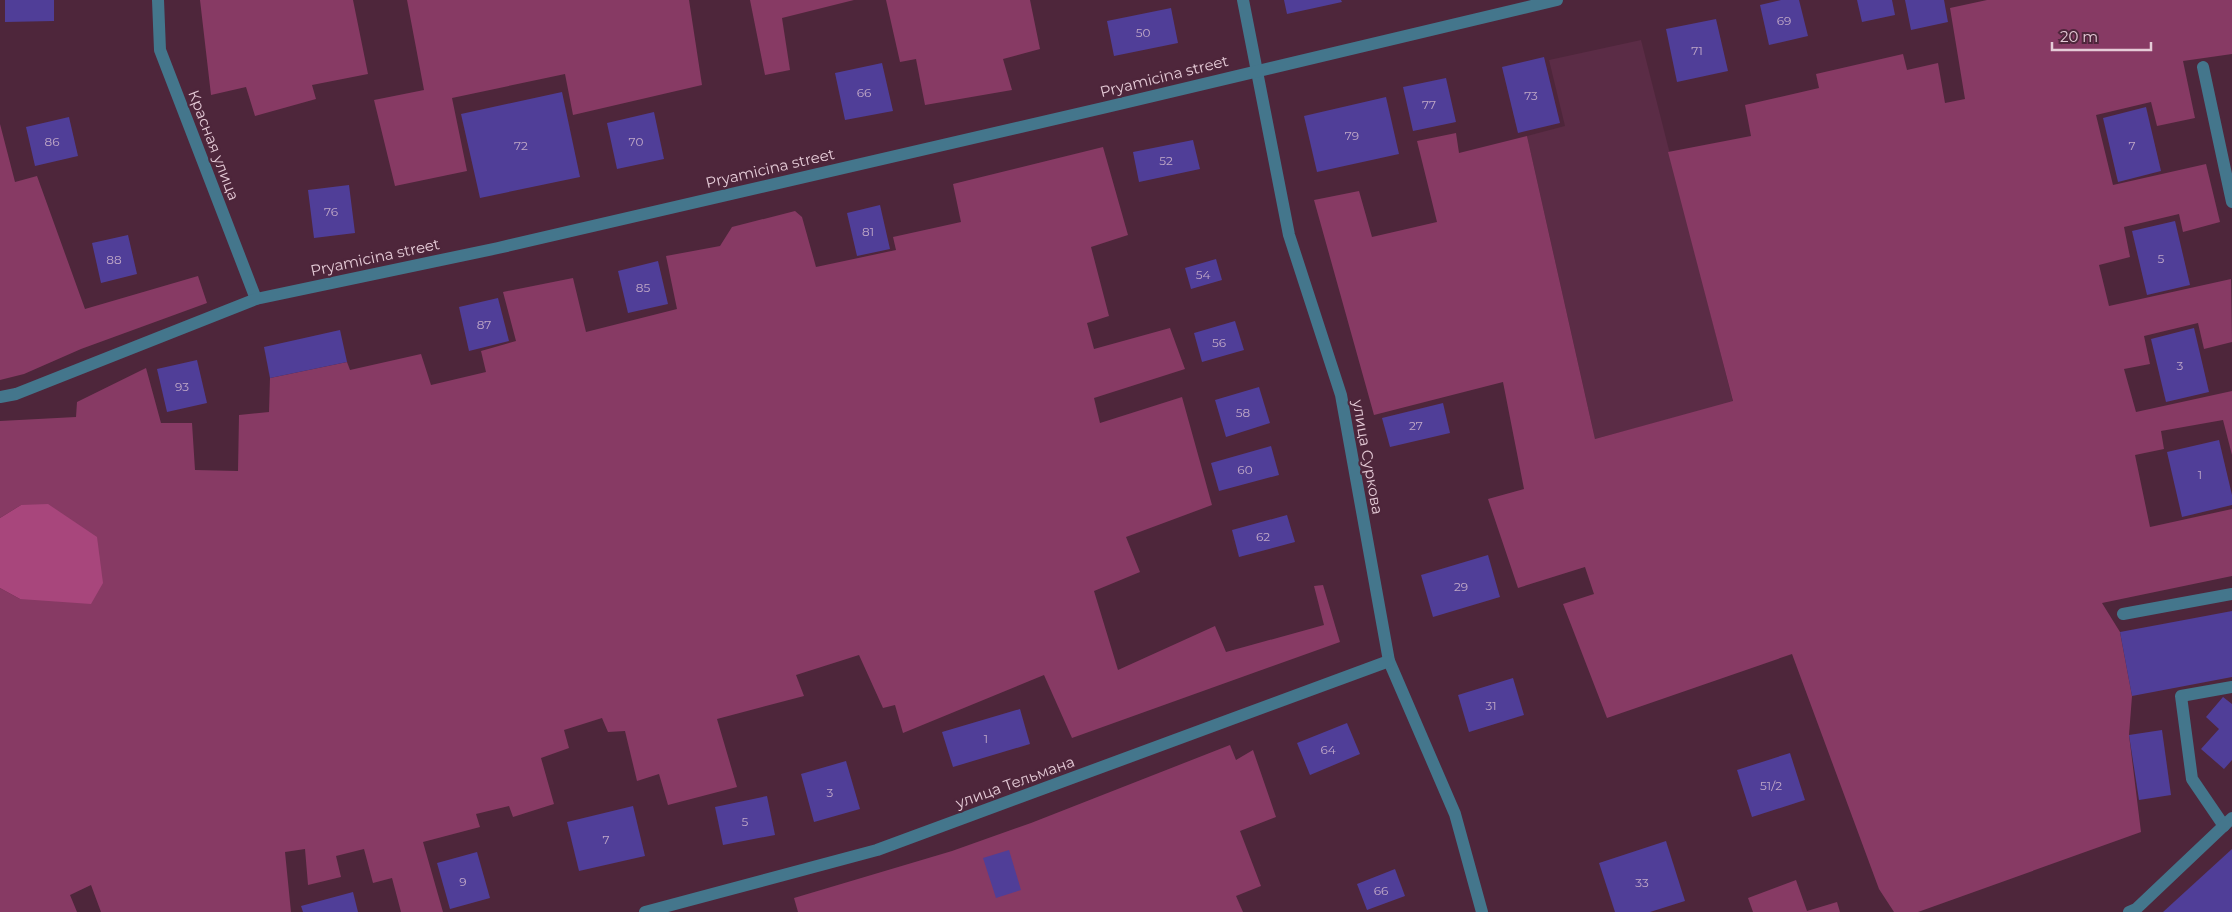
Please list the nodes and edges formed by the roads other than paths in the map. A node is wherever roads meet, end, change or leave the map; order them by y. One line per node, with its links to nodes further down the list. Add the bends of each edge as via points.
1 (158, 0): 7 (street, Красная улица, via 160,50)
2 (1244, 0): 5 (street, улица Суркова)
3 (1557, 0): 5 (street, Pryamicina street)
4 (2203, 67): 6 (street)
5 (1258, 70): 7 (street, Pryamicina street, via 507,245); 11 (street, улица Суркова, via 1290,235 1341,396)
6 (2232, 202)
7 (256, 299): 8 (street, Pryamicina street, via 16,394)
8 (0, 397)
9 (2232, 594): 10 (street)
10 (2123, 614)
11 (1389, 661): 14 (street, улица Тельмана, via 877,850); 15 (street, улица Суркова, via 1455,814)
12 (2232, 687): 13 (street, via 2181,696 2192,779)
13 (2228, 822): 16 (street)
14 (645, 912)
15 (1482, 912)
16 (2129, 912)

